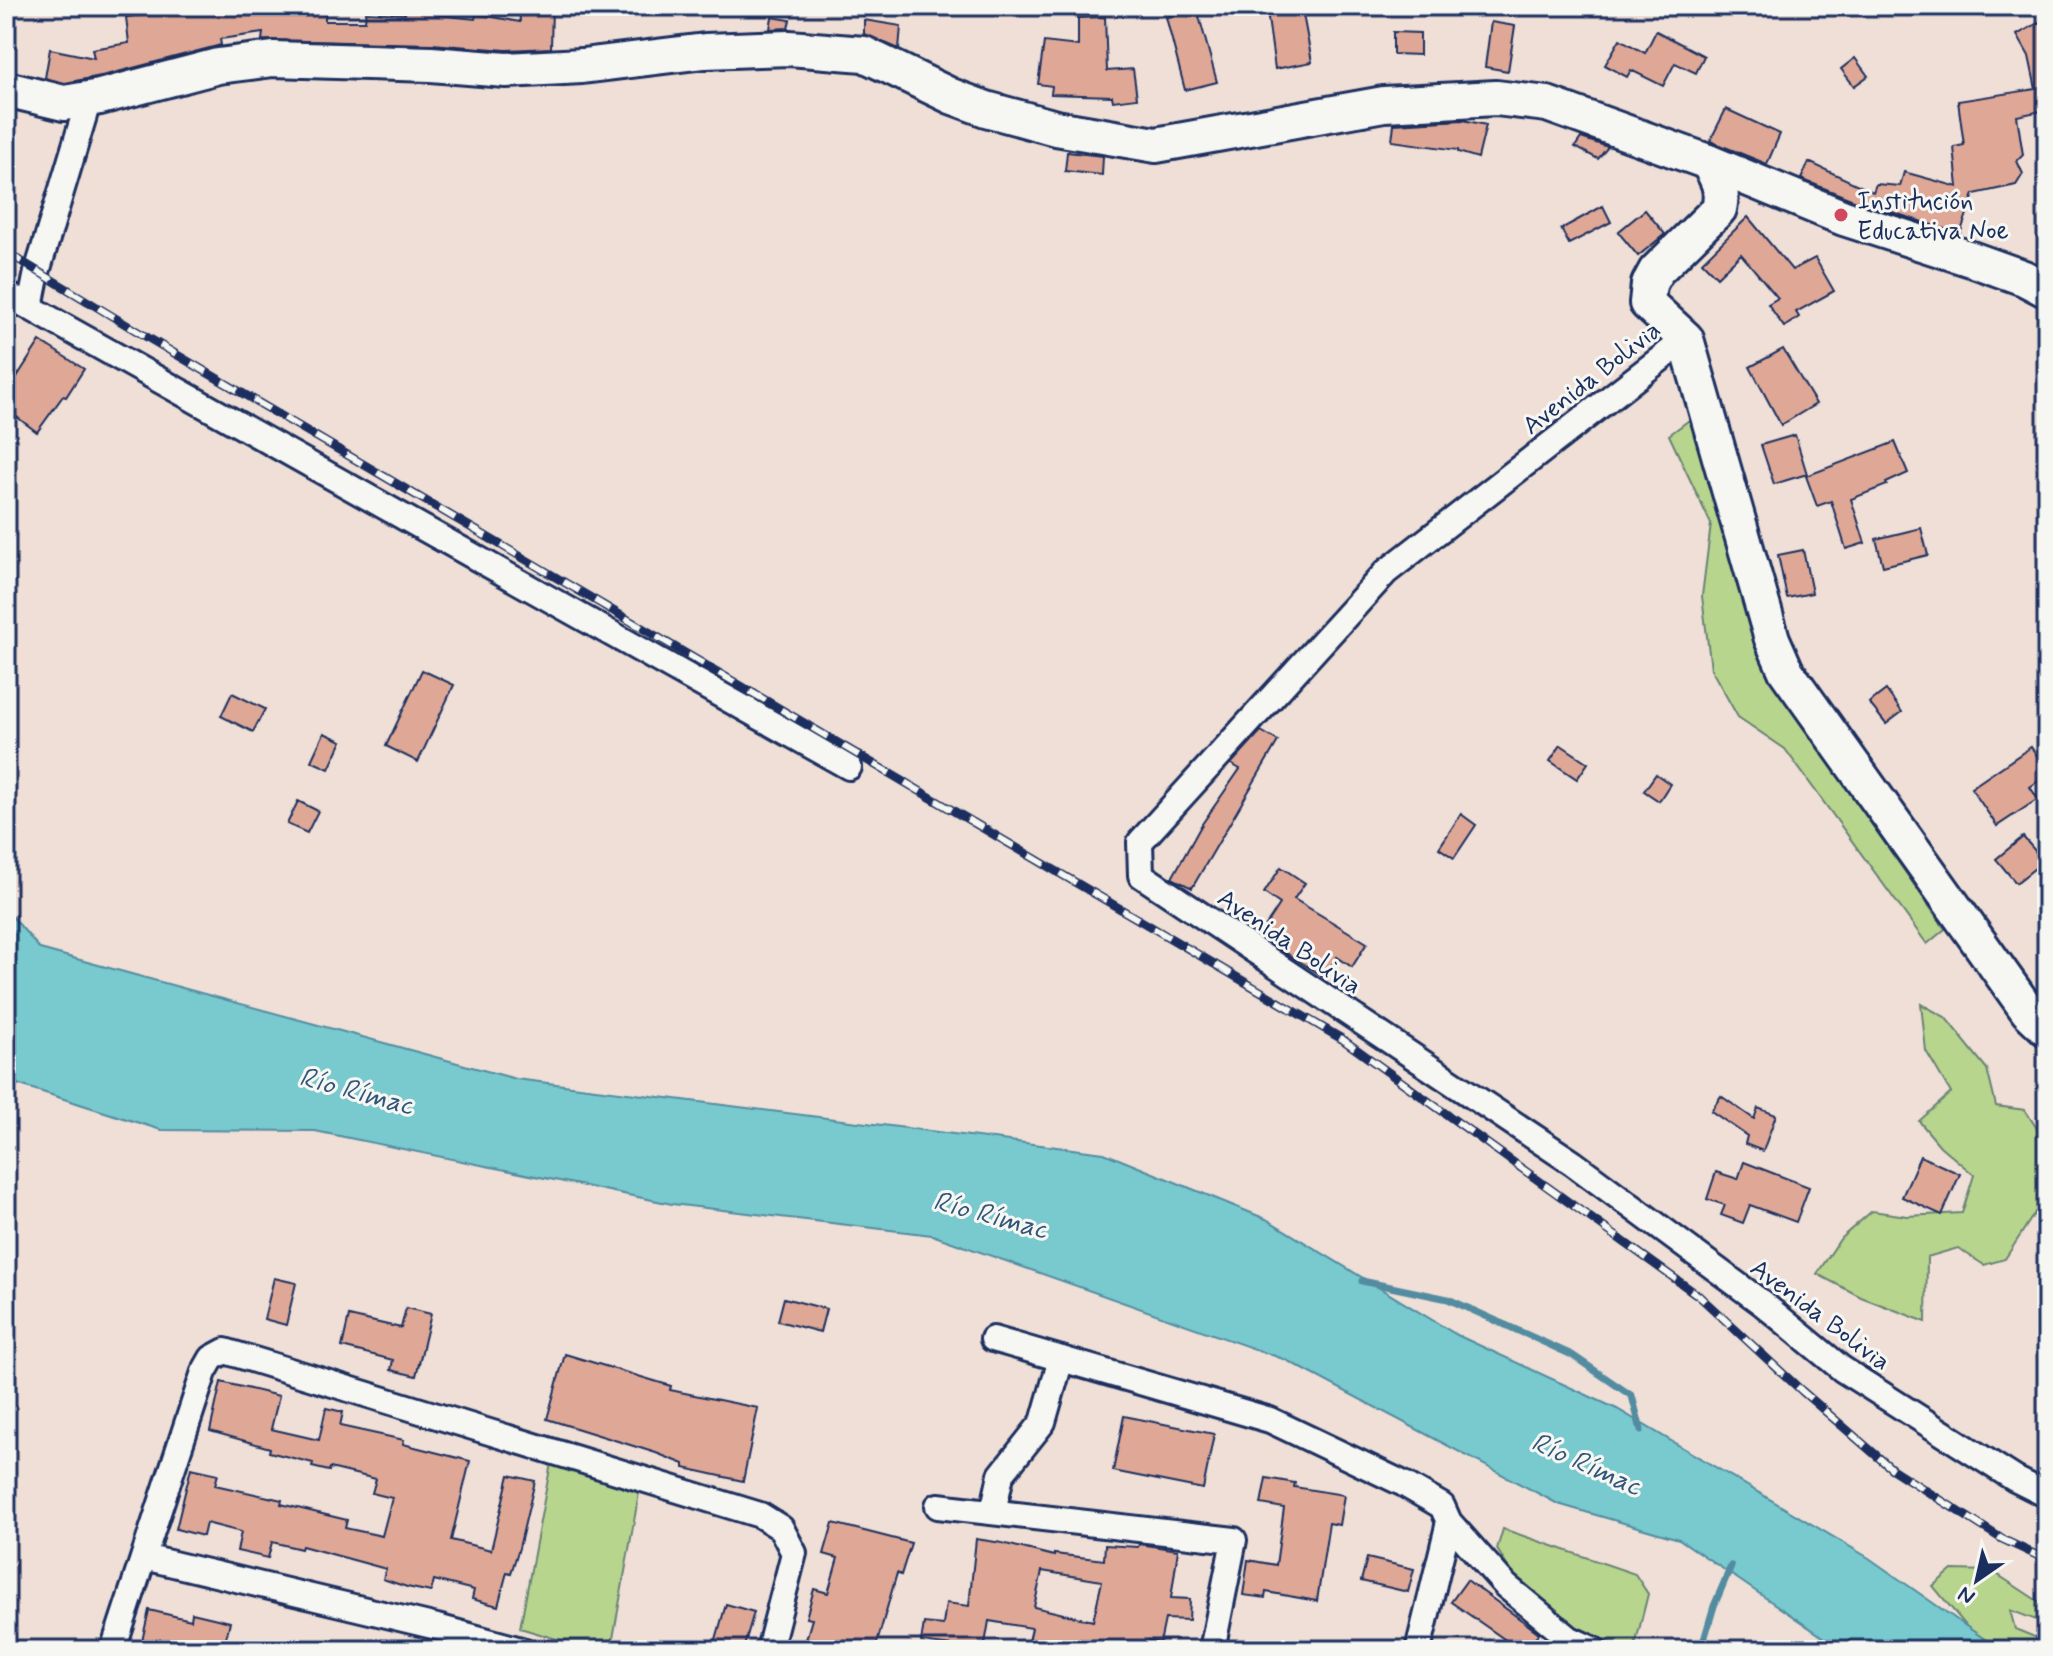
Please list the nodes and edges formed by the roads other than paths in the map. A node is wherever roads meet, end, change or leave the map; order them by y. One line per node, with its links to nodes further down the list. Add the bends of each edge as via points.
1 (6, 89): 2 (street, via 64,103)
2 (89, 99): 3 (street, via 218,66 273,59 506,70 789,48 864,54 986,109 1056,128 1156,145 1384,104 1496,98 1547,104); 6 (street)
3 (1708, 162): 4 (street, via 1844,218); 7 (street, via 1721,183 1719,209 1649,284 1647,303)
4 (2047, 290)
5 (6, 294): 6 (street)
6 (30, 307): 8 (street)
7 (1686, 339): 9 (street, via 1772,639 1786,671 2028,1011); 12 (street, Avenida Bolivia, via 1386,572 1140,842 1141,875 1573,1163 1842,1369)
8 (849, 767)
9 (2047, 1029)
10 (993, 1339): 11 (street)
11 (1061, 1359): 14 (street, via 1043,1422 1001,1475); 15 (street, via 1270,1420 1404,1484 1442,1506)
12 (2047, 1495)
13 (938, 1506): 14 (street)
14 (993, 1512): 21 (street, via 1234,1540)
15 (1449, 1522): 22 (street); 23 (street, via 1506,1586 1570,1639)
16 (144, 1557): 17 (street); 18 (street); 20 (street, via 204,1372 212,1358 225,1351 760,1515 781,1528 794,1553)
17 (434, 1638): 19 (street)
18 (113, 1650)
19 (521, 1650)
20 (769, 1650)
21 (1212, 1650)
22 (1418, 1650)
23 (1594, 1650)

